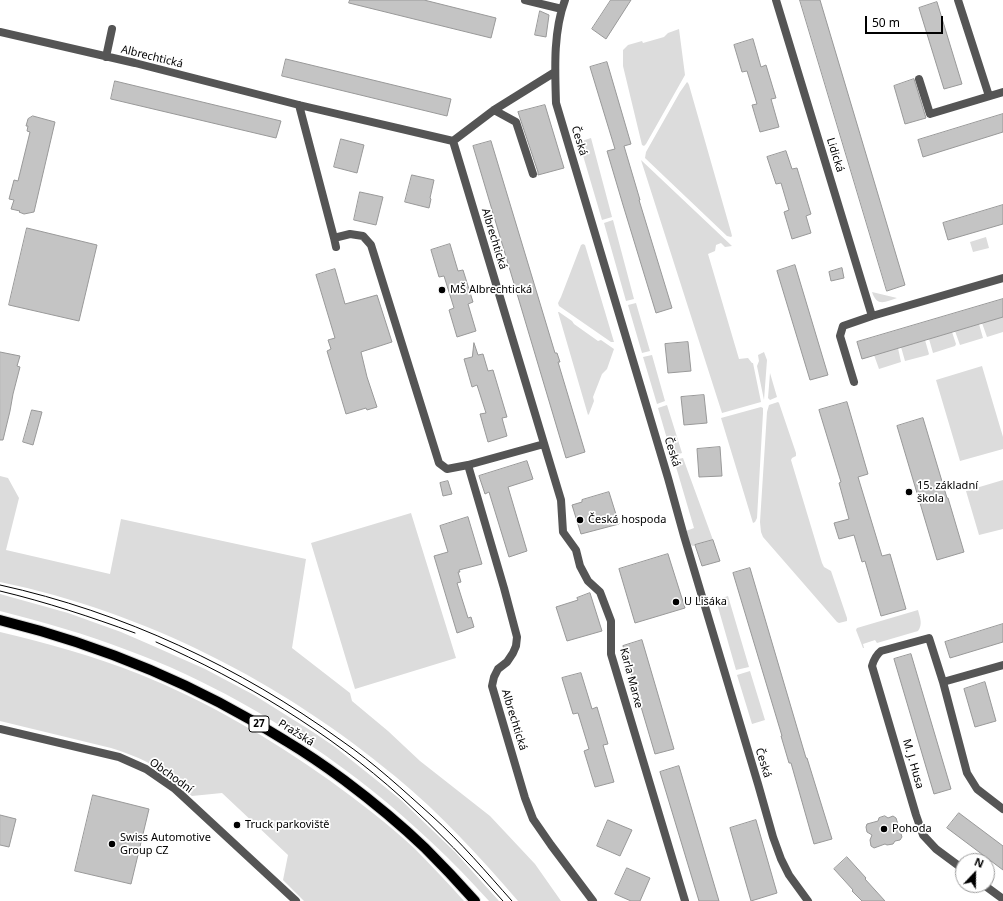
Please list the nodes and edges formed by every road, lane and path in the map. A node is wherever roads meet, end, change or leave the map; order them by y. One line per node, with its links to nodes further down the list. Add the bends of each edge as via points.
1 (525, 0): 5 (street)
2 (566, 0): 5 (street, Česká)
3 (776, 0): 20 (street, Lidická)
4 (958, 0): 12 (street)
5 (562, 9): 9 (street, Česká)
6 (112, 29): 8 (street)
7 (0, 32): 8 (street, Albrechtická)
8 (106, 57): 13 (street, Albrechtická)
9 (555, 72): 14 (street); 36 (street, Česká, via 556,103 773,837 792,880)
10 (919, 79): 12 (street, via 930,114)
11 (1003, 92): 12 (street)
12 (989, 96)
13 (299, 106): 15 (street, Albrechtická); 17 (street)
14 (494, 110): 15 (street); 16 (street, via 516,122)
15 (454, 141): 22 (street, Albrechtická)
16 (533, 174)
17 (334, 238): 18 (street); 23 (street, via 350,234 363,236 372,245 439,463 447,469)
18 (336, 247)
19 (1003, 278): 20 (street)
20 (872, 316): 21 (street, via 843,326 840,336)
21 (854, 382)
22 (544, 444): 23 (street); 35 (street, Karla Marxe, via 561,500 563,532 576,550 580,566 588,581 600,592 611,621 611,654)
23 (468, 465): 34 (street, Albrechtická, via 517,637 513,653 498,669 492,686 533,819)
24 (0, 620): 33 (main road, Pražská / 27, via 50,633 134,663 186,685 267,729 309,755 375,804 425,848)
25 (1003, 665): 26 (street)
26 (943, 682): 28 (street, via 967,773 977,788); 29 (street, M. J. Husa, via 929,638 881,651 876,655 872,666 923,835)
27 (0, 729): 32 (street, Obchodní, via 120,757 146,769 175,789)
28 (1003, 809)
29 (955, 863)
30 (994, 893): 31 (street)
31 (1003, 900)
32 (296, 901)
33 (475, 901)
34 (593, 901)
35 (685, 901)
36 (808, 901)

